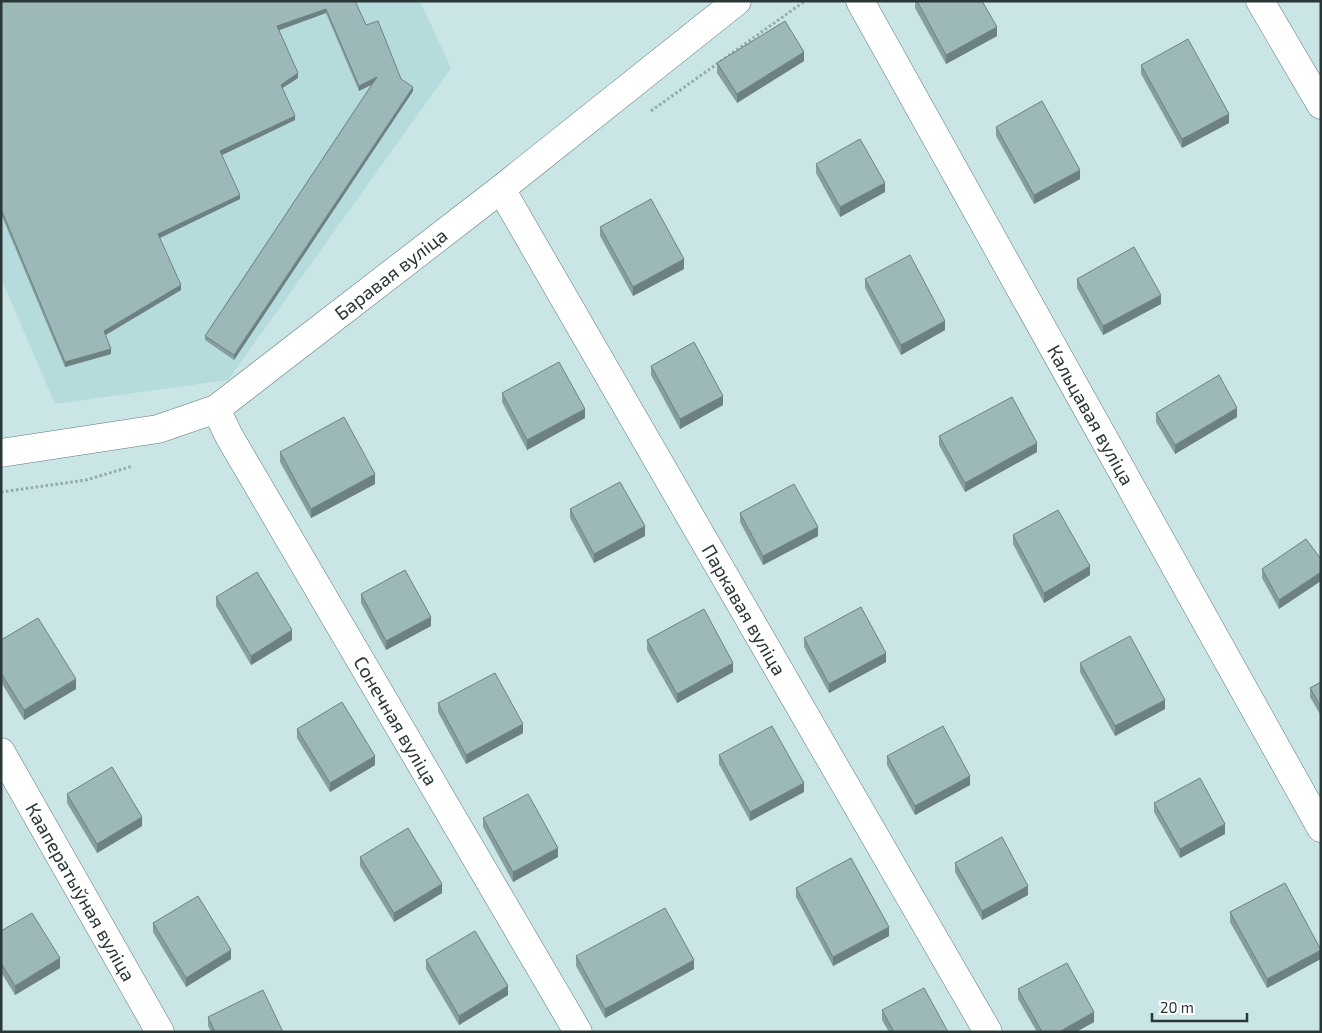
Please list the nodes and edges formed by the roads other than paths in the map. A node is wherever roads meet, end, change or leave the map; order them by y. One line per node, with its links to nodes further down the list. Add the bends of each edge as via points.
1 (737, 1): 5 (street, Баравая вуліца)
2 (860, 1): 9 (street, Кальцавая вуліца)
3 (1260, 1): 4 (street)
4 (1321, 105)
5 (501, 189): 6 (street, Баравая вуліца); 12 (street, Паркавая вуліца)
6 (216, 409): 7 (street, Баравая вуліца, via 158,429); 11 (street, Сонечная вуліца)
7 (1, 453)
8 (1, 752): 10 (street, Кааператыўная вуліца)
9 (1321, 828)
10 (160, 1032)
11 (578, 1032)
12 (988, 1032)

